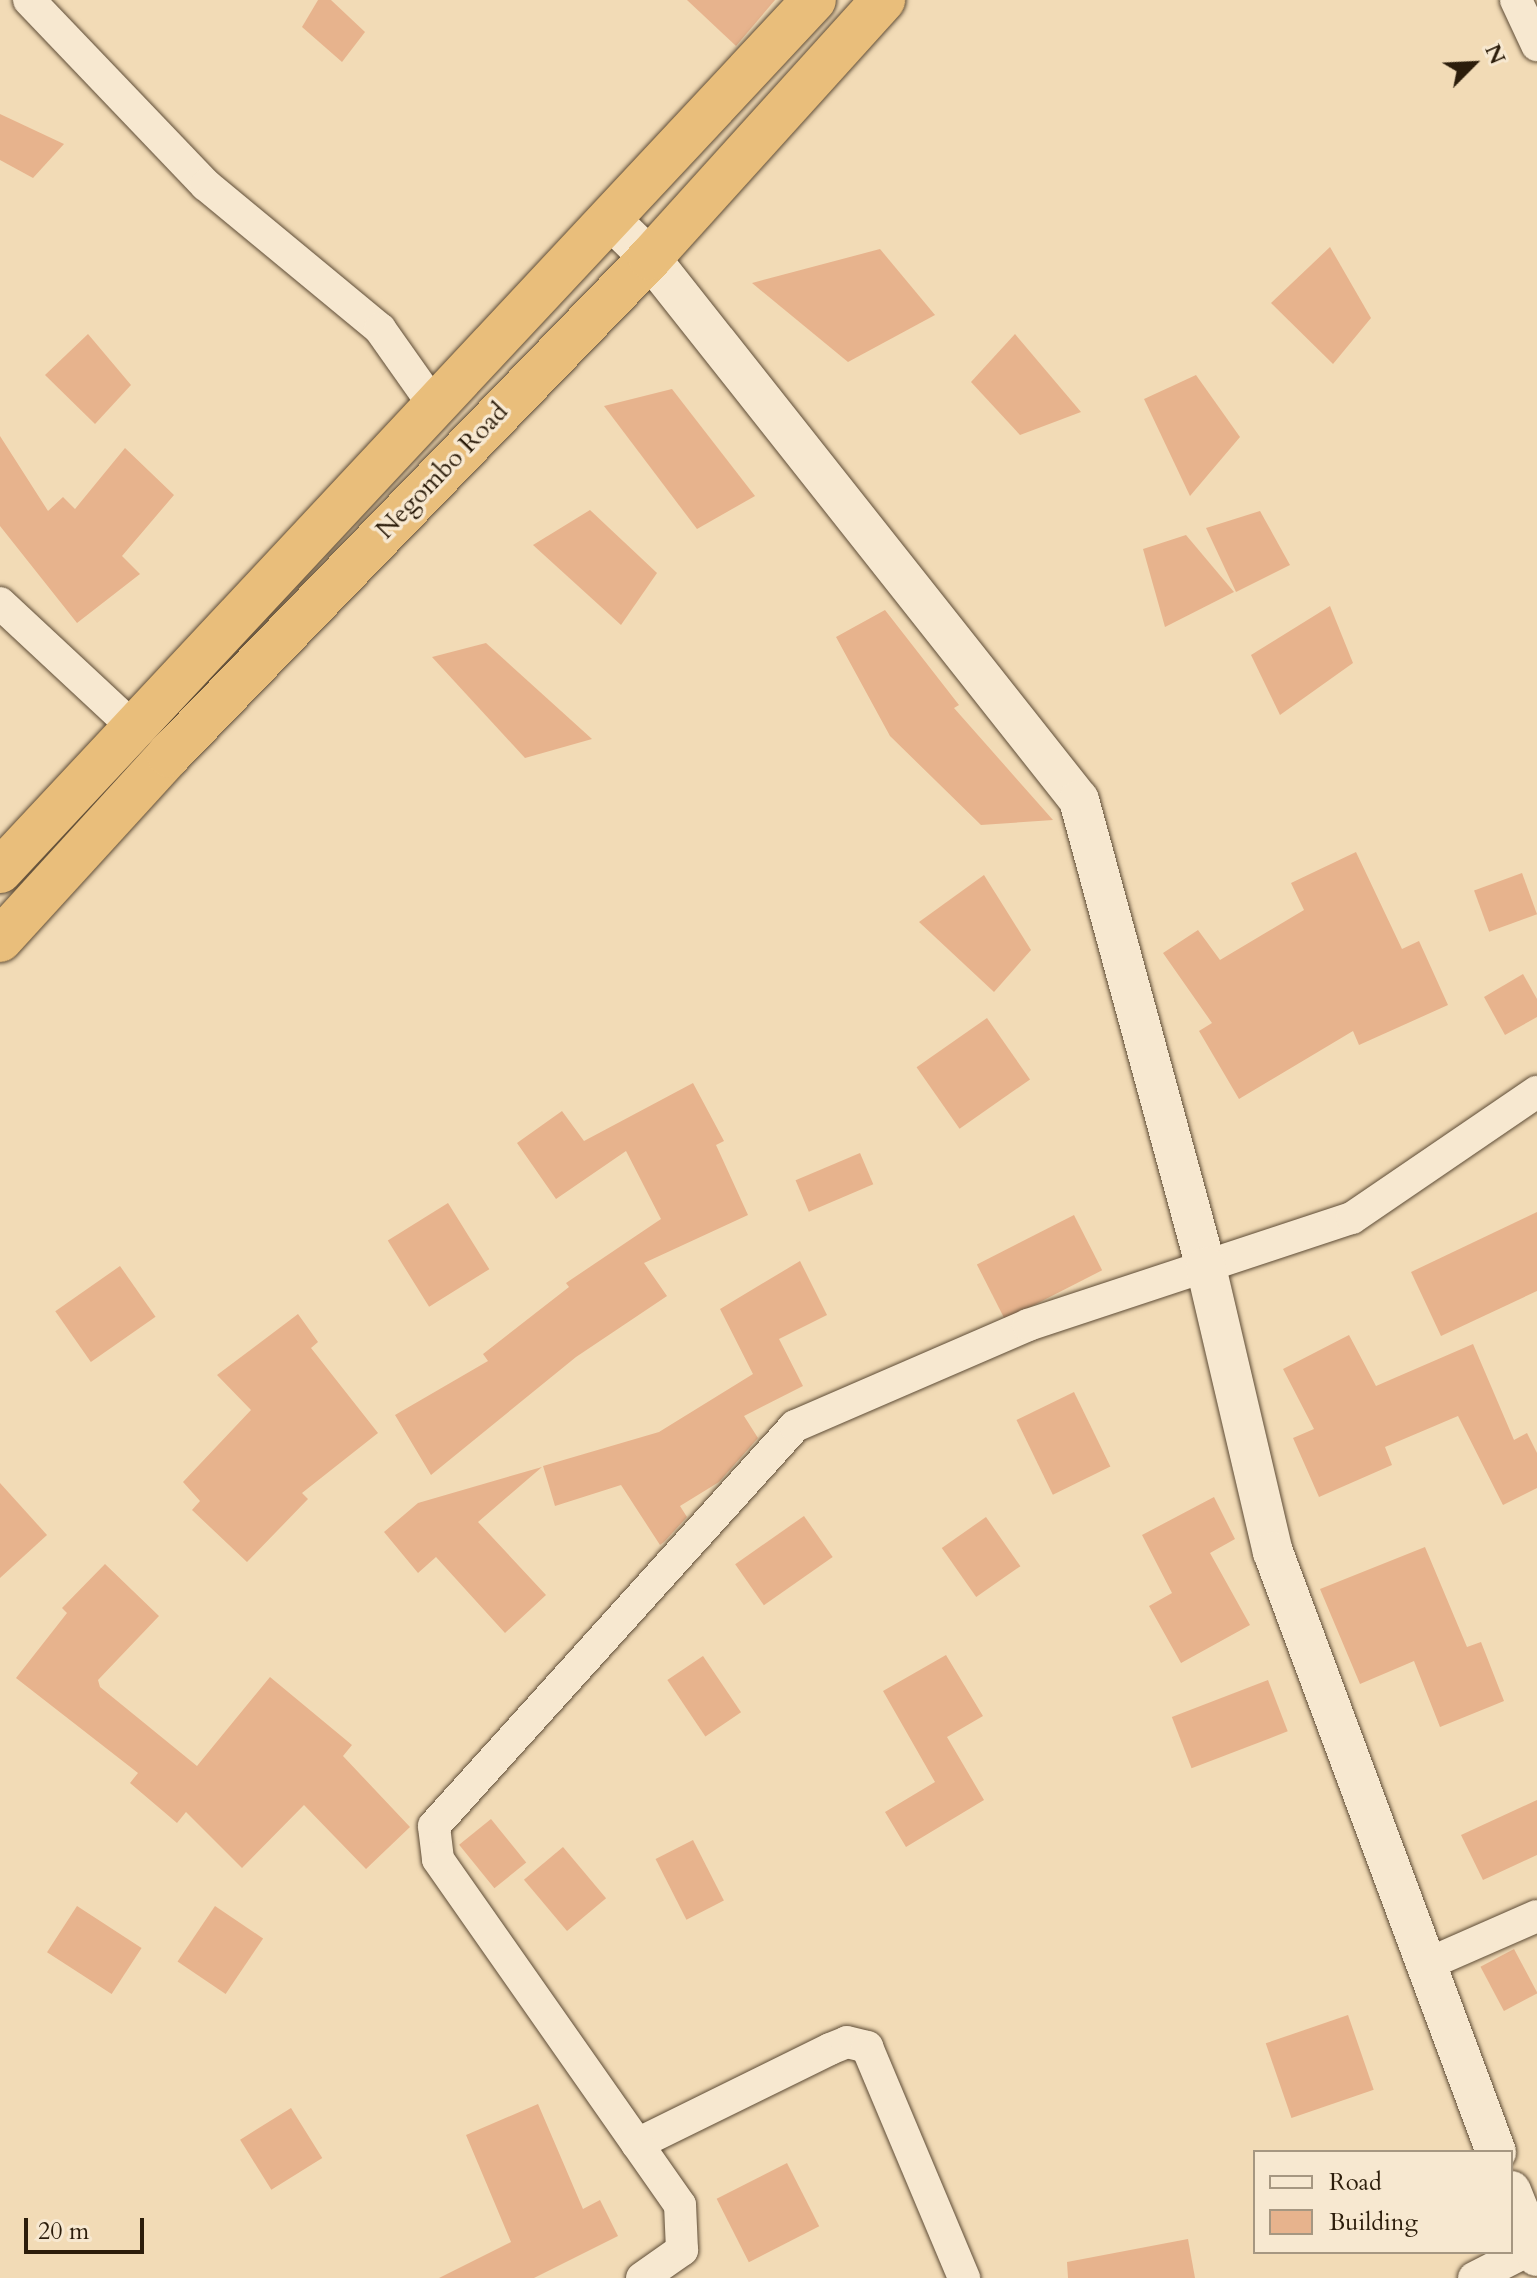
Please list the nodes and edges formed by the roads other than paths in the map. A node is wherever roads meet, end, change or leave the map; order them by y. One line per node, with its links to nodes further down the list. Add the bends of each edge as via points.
1 (29, 0): 8 (street, via 206,185 380,329)
2 (814, 0): 6 (highway, Negombo Road)
3 (883, 0): 7 (highway, Negombo Road)
4 (1516, 0): 5 (street)
5 (1537, 45)
6 (610, 219): 7 (street); 8 (highway, Negombo Road)
7 (650, 258): 12 (highway, Negombo Road, via 169,755); 14 (street, via 1079,800)
8 (433, 404): 10 (highway, Negombo Road)
9 (0, 603): 10 (street)
10 (132, 726): 11 (highway, Negombo Road)
11 (0, 871)
12 (0, 940)
13 (1537, 1092): 14 (street, via 1352,1218)
14 (1206, 1267): 16 (street, via 1273,1552); 17 (street, via 1028,1325 795,1426 434,1826 438,1859)
15 (1537, 1916): 16 (street)
16 (1423, 1966): 18 (street)
17 (637, 2144): 21 (street, via 680,2205 682,2250); 22 (street, via 830,2049 847,2042 867,2047)
18 (1495, 2150)
19 (1513, 2196): 20 (street)
20 (1535, 2252): 23 (street)
21 (642, 2278)
22 (964, 2278)
23 (1474, 2278)

